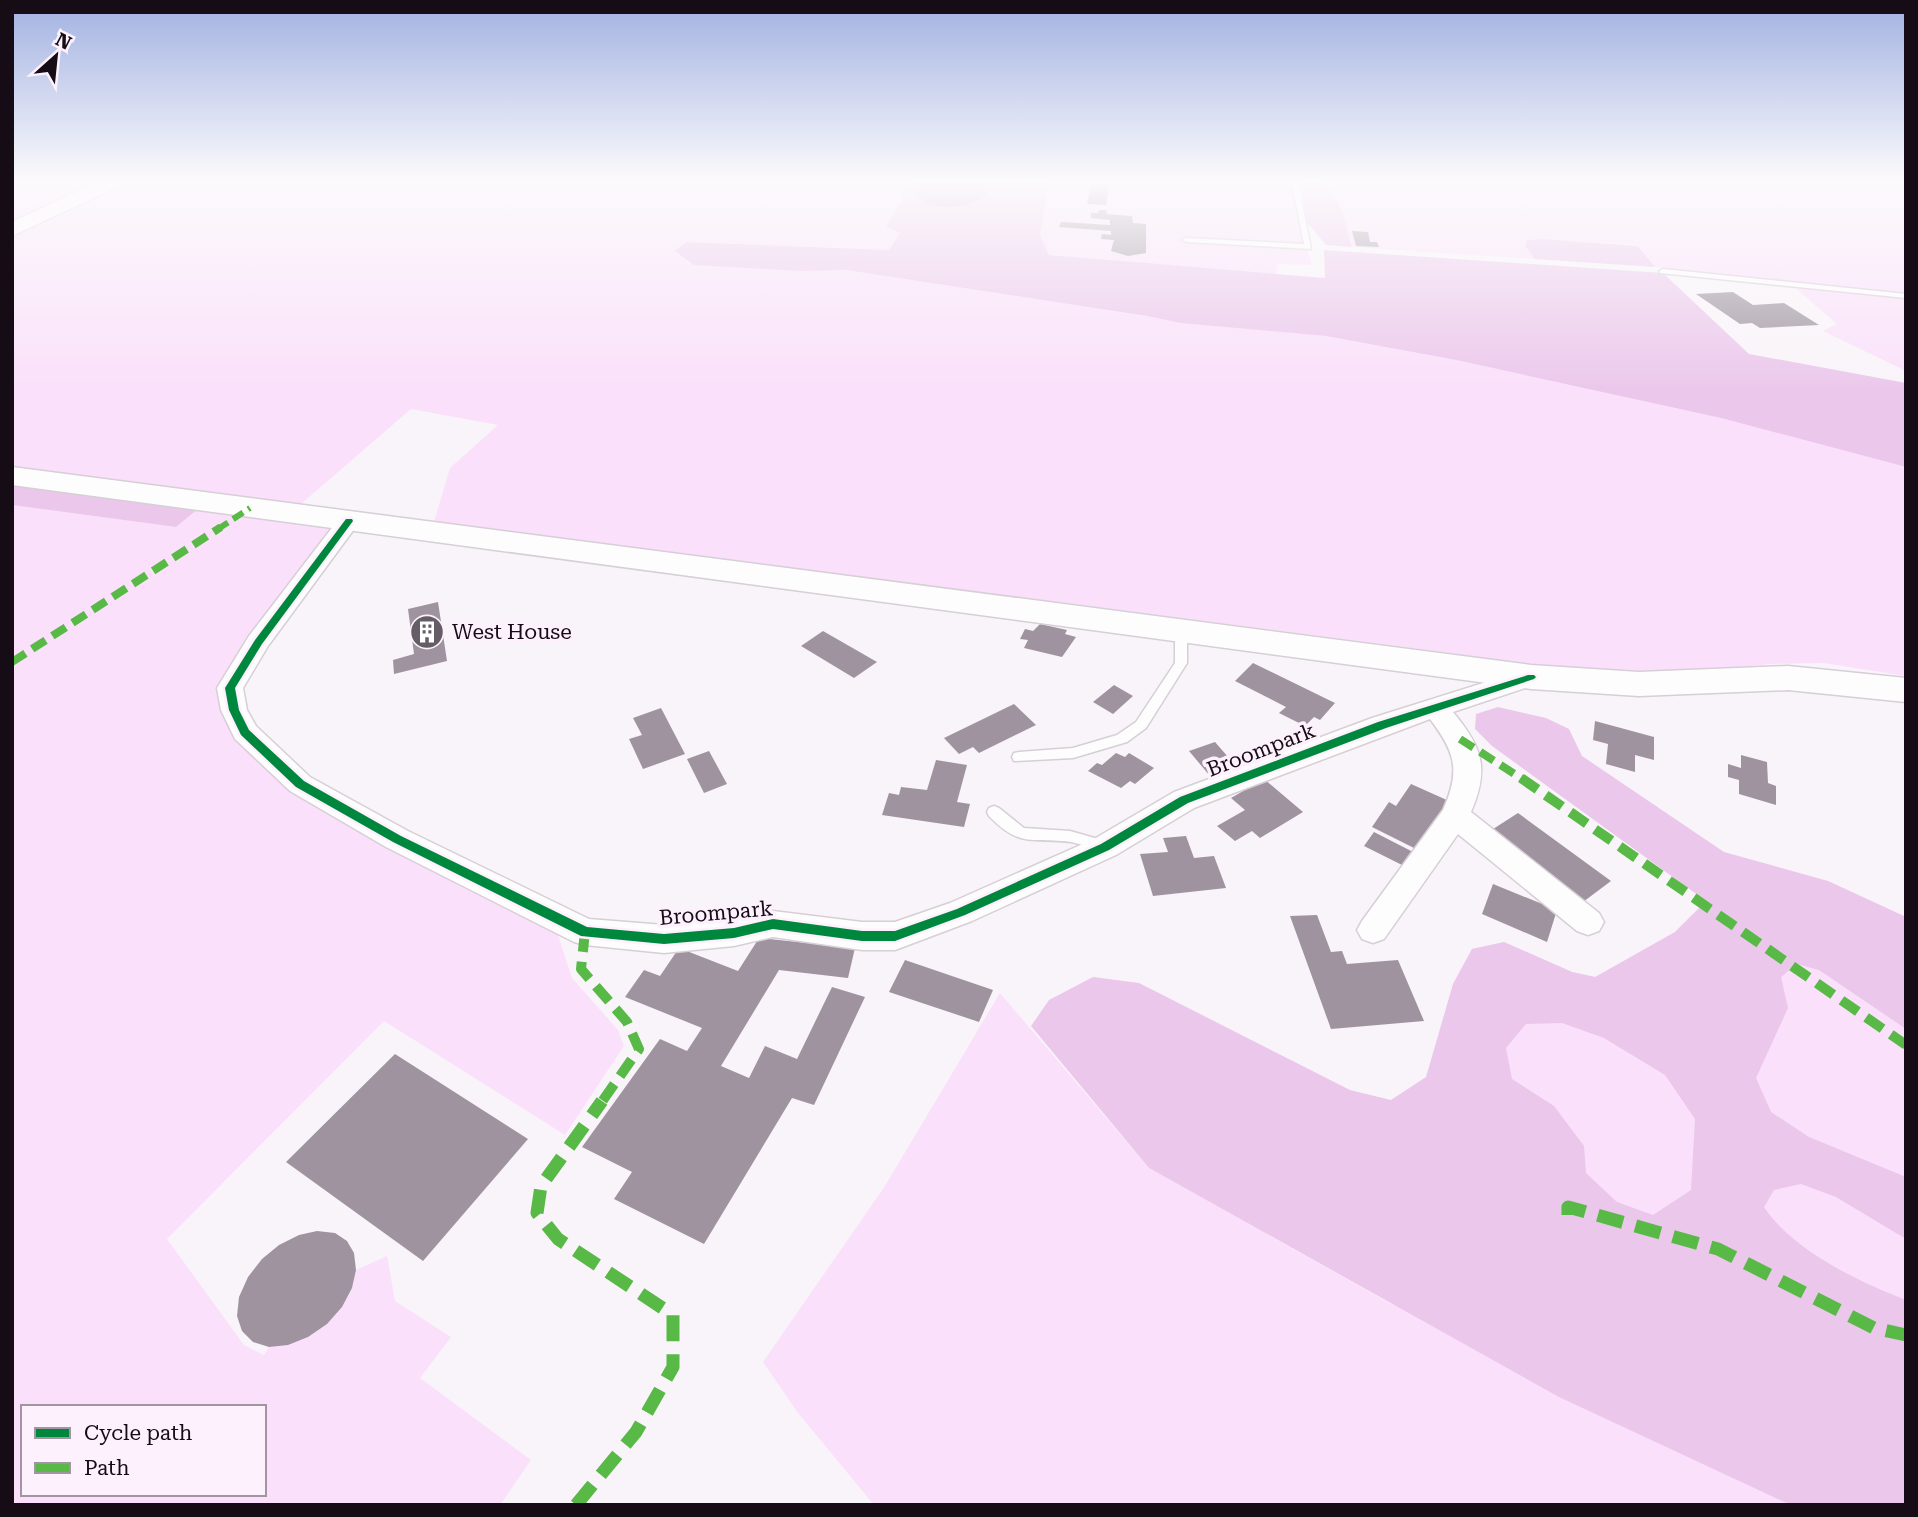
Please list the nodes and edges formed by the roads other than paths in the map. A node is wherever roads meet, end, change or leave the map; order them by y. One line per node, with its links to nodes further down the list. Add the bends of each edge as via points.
1 (1663, 271): 2 (lane)
2 (1906, 296)
3 (12, 476): 4 (main road)
4 (349, 521): 5 (main road); 12 (street, Broompark, via 258,642 230,688 245,732 300,784 397,839 585,932 664,939 734,933 773,924 895,936 961,912)
5 (1181, 631): 6 (main road); 9 (lane, via 1181,663 1142,725 1122,739 1073,753)
6 (1531, 677): 7 (main road, via 1639,684 1788,678); 8 (street, Broompark)
7 (1906, 690)
8 (1436, 709): 11 (street, via 1460,739 1468,760 1466,790); 12 (street, Broompark, via 1184,800)
9 (1019, 757)
10 (994, 812): 12 (lane, via 1023,836 1069,836)
11 (1455, 815): 13 (street); 14 (street)
12 (1105, 847)
13 (1588, 922)
14 (1373, 930)

